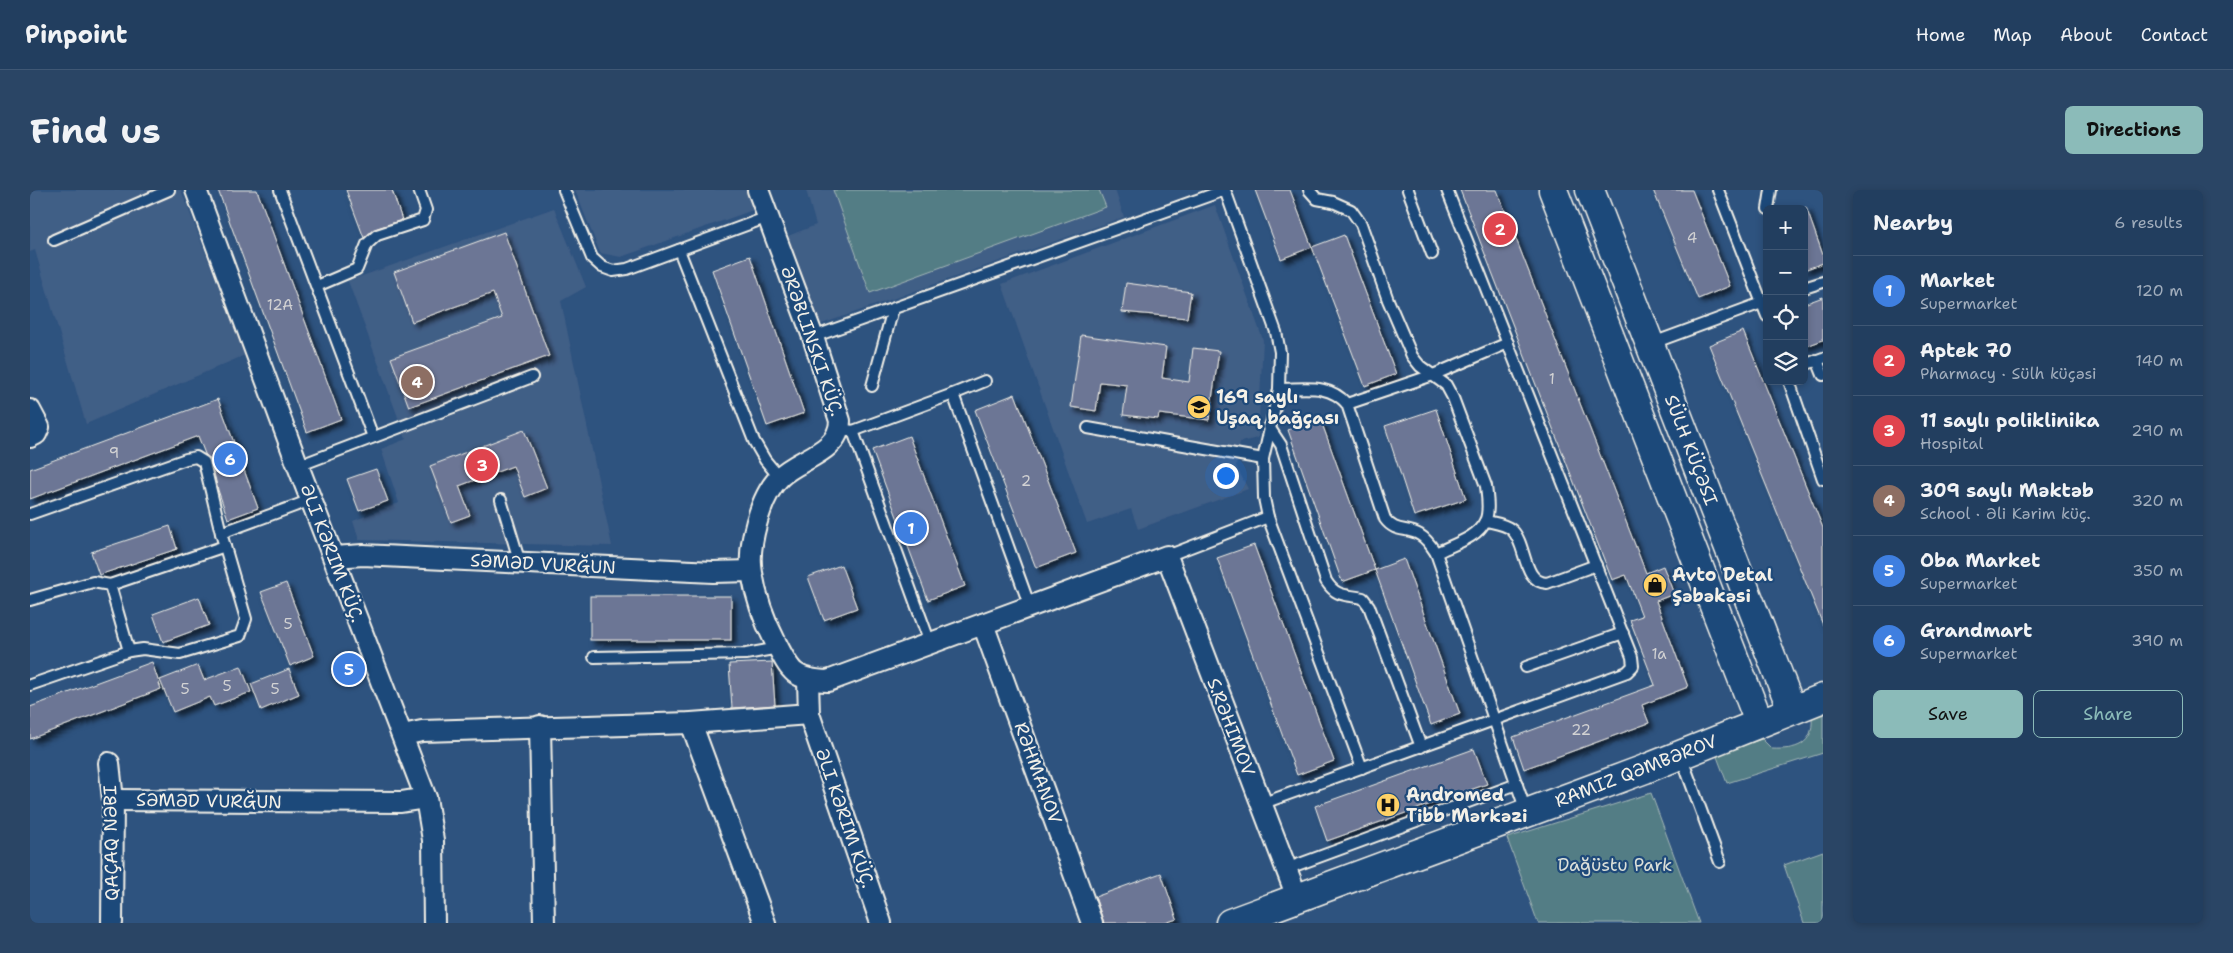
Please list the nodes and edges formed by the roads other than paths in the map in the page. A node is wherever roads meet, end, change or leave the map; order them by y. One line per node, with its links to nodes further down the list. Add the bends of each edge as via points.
1 (169, 190): 17 (lane)
2 (196, 190): 48 (street, ƏLI KƏRIM KÜÇ.)
3 (280, 190): 21 (lane)
4 (419, 190): 21 (lane, via 426,210 423,220 377,236 367,244 357,269)
5 (564, 190): 18 (lane, via 592,258 602,266 613,271 627,269)
6 (758, 190): 16 (street, ƏRƏBLINSKI KÜÇ.)
7 (1225, 190): 25 (lane); 38 (lane, via 1276,332 1281,370)
8 (1309, 190): 33 (lane, via 1317,199 1351,210 1361,224 1412,356)
9 (1408, 190): 19 (lane)
10 (1447, 190): 27 (lane)
11 (1553, 190): 29 (main road, SÜLH KÜÇƏSI)
12 (1590, 190): 28 (main road, SÜLH KÜÇƏSI)
13 (1718, 190): 23 (lane)
14 (1770, 190): 15 (lane)
15 (1768, 205)
16 (768, 217): 18 (lane); 26 (street, ƏRƏBLINSKI KÜÇ.)
17 (54, 240)
18 (678, 250): 49 (lane, via 754,441)
19 (1432, 254)
20 (1823, 282): 22 (lane)
21 (317, 286): 46 (lane)
22 (1808, 287)
23 (1763, 300)
24 (1763, 302): 28 (lane)
25 (893, 309): 26 (lane); 37 (lane)
26 (813, 337): 44 (street, ƏRƏBLINSKI KÜÇ.)
27 (1508, 343): 33 (lane); 62 (lane)
28 (1650, 344): 29 (main road); 77 (main road, SÜLH KÜÇƏSI)
29 (1618, 356): 78 (main road, SÜLH KÜÇƏSI)
30 (1820, 359): 31 (lane); 32 (lane)
31 (1808, 364)
32 (1823, 374)
33 (1433, 375): 40 (lane); 55 (lane, via 1446,385 1453,398 1486,486)
34 (532, 377): 46 (lane)
35 (985, 380): 39 (lane)
36 (1790, 385): 50 (lane)
37 (872, 386)
38 (1279, 389): 40 (lane, via 1322,389 1338,394); 42 (lane)
39 (953, 394): 44 (lane); 66 (lane)
40 (1347, 404): 58 (lane, via 1385,519 1399,530 1421,535)
41 (30, 410): 45 (street, via 39,428)
42 (1269, 427): 47 (lane); 84 (lane, via 1281,445 1326,581 1338,595 1363,598 1369,606)
43 (1088, 428): 47 (lane)
44 (846, 430): 49 (street, ƏRƏBLINSKI KÜÇ., via 831,445); 69 (lane)
45 (30, 437)
46 (373, 437): 48 (lane)
47 (1263, 459): 54 (lane)
48 (298, 466): 51 (street, ƏLI KƏRIM KÜÇ.)
49 (779, 477): 63 (street, ƏRƏBLINSKI KÜÇ., via 770,488 759,515)
50 (1823, 479)
51 (311, 500): 56 (lane); 60 (street, ƏLI KƏRIM KÜÇ.)
52 (501, 500): 61 (lane)
53 (30, 514): 56 (lane, via 196,457 204,462)
54 (1268, 517): 59 (lane); 87 (lane)
55 (1486, 521): 58 (lane, via 1475,534); 62 (lane, via 1512,530 1533,578 1539,582 1547,583)
56 (221, 533): 57 (lane)
57 (225, 546): 64 (lane); 71 (lane, via 246,619 240,636 180,654 143,649)
58 (1436, 553): 80 (lane)
59 (1167, 556): 66 (street); 91 (street, S.RƏHIMOV)
60 (334, 558): 61 (street, SƏMƏD VURĞUN, via 362,555); 83 (street, ƏLI KƏRIM KÜÇ.)
61 (520, 563): 63 (street, SƏMƏD VURĞUN)
62 (1596, 565): 68 (lane)
63 (751, 571): 70 (street, ƏRƏBLINSKI KÜÇ., via 765,621)
64 (110, 585): 65 (lane, via 93,582); 71 (lane)
65 (30, 600)
66 (1030, 606): 67 (street)
67 (983, 624): 69 (street); 101 (street, RƏHMANOV)
68 (1623, 633): 73 (lane); 80 (lane, via 1633,666 1627,672)
69 (930, 644): 74 (street, via 828,682)
70 (779, 648): 72 (lane, via 746,654); 74 (street, ƏRƏBLINSKI KÜÇ., via 797,676)
71 (129, 651): 75 (lane)
72 (594, 657)
73 (1526, 667)
74 (808, 681): 79 (street, ƏLI KƏRIM KÜÇ.)
75 (30, 685)
76 (1823, 698): 77 (main road, RAMIZ QƏMBƏROV)
77 (1792, 710): 78 (main road, RAMIZ QƏMBƏROV)
78 (1755, 711): 85 (main road, RAMIZ QƏMBƏROV)
79 (809, 714): 81 (street); 100 (street, ƏLI KƏRIM KÜÇ.)
80 (1494, 721): 84 (lane); 88 (lane)
81 (691, 723): 82 (street); 99 (street)
82 (540, 726): 83 (street, via 422,731); 98 (street)
83 (403, 736): 89 (street, ƏLI KƏRIM KÜÇ.)
84 (1421, 747): 87 (lane)
85 (1681, 755): 92 (main road, RAMIZ QƏMBƏROV); 93 (lane)
86 (109, 763): 90 (street, QAÇAQ NƏBI)
87 (1362, 768): 91 (lane)
88 (1517, 784): 92 (lane); 94 (lane)
89 (426, 798): 90 (street, SƏMƏD VURĞUN, via 401,802); 97 (street, ƏLI KƏRIM KÜÇ., via 433,840)
90 (112, 800): 96 (street, QAÇAQ NƏBI)
91 (1261, 804): 94 (street, S.RƏHIMOV)
92 (1527, 812): 95 (main road, RAMIZ QƏMBƏROV)
93 (1720, 862)
94 (1286, 870): 95 (street, S.RƏHIMOV)
95 (1297, 897): 102 (main road, RAMIZ QƏMBƏROV)
96 (112, 923)
97 (434, 923)
98 (544, 923)
99 (765, 923)
100 (881, 923)
101 (1092, 923)
102 (1230, 923)

